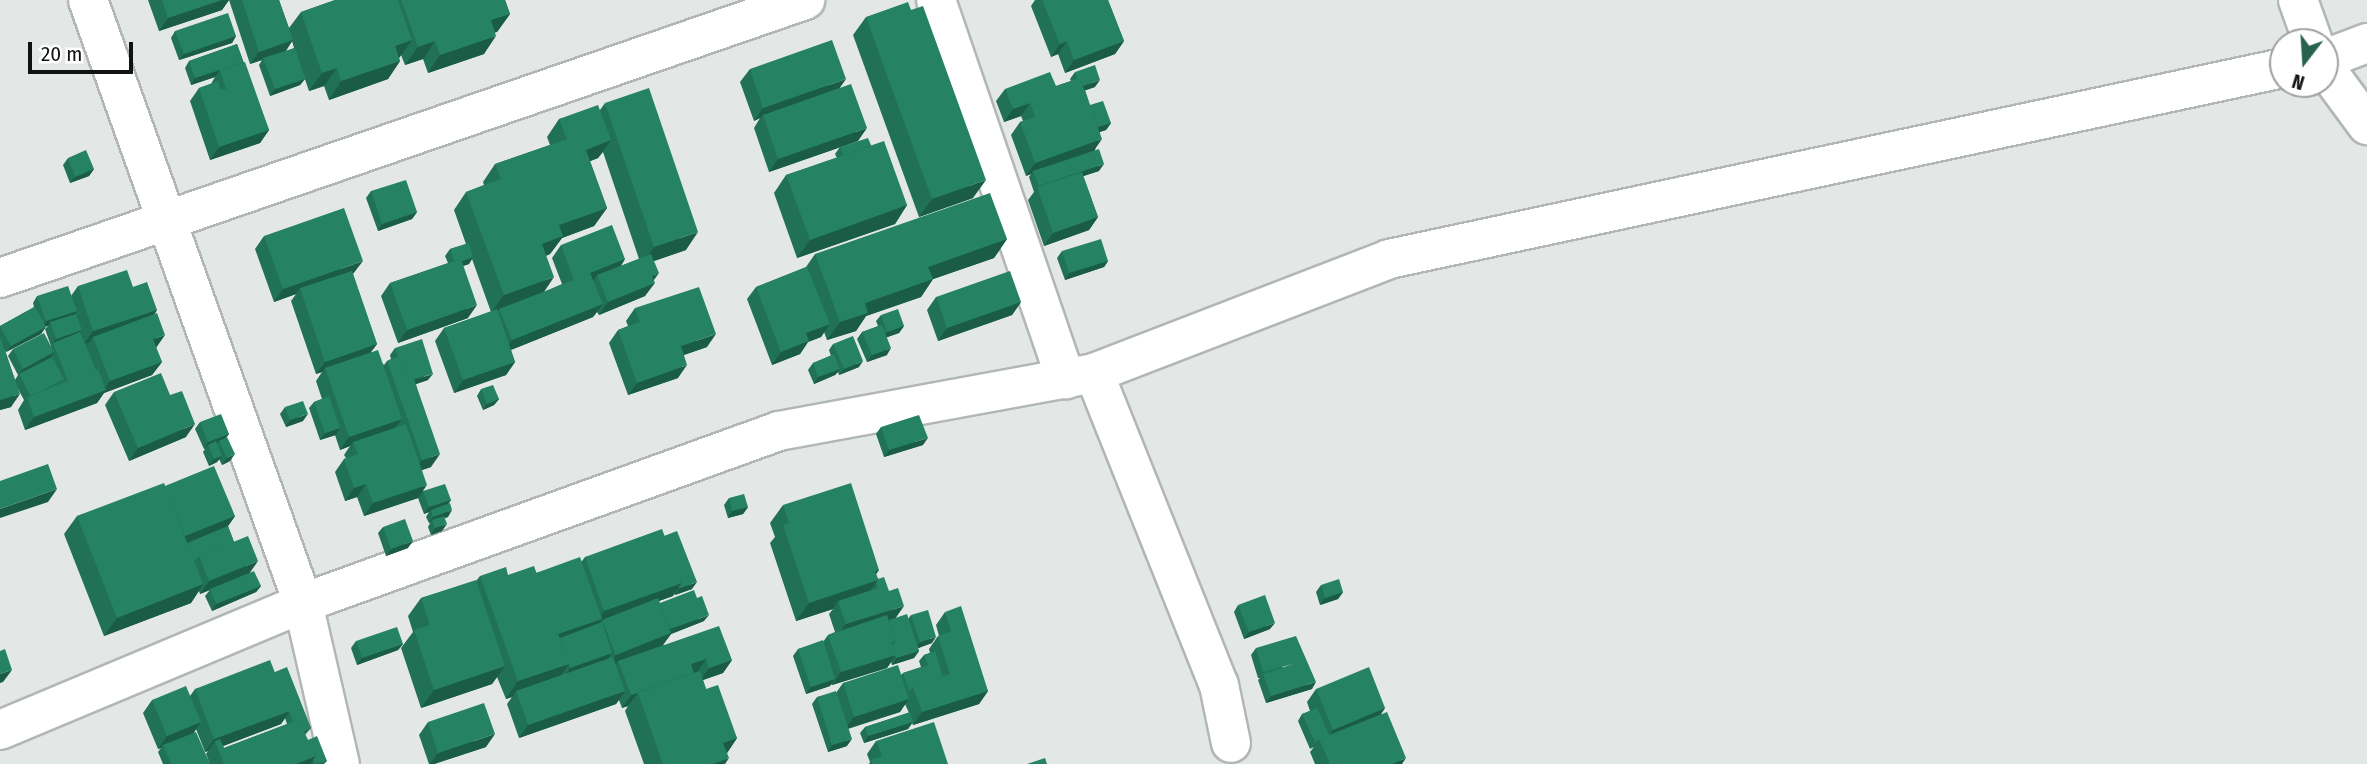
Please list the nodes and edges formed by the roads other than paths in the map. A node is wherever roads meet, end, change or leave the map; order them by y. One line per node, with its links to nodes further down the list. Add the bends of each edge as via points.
1 (88, 0): 11 (street)
2 (805, 0): 11 (street)
3 (936, 0): 13 (street)
4 (2298, 0): 5 (street)
5 (2308, 28)
6 (2367, 43): 7 (street)
7 (2339, 54)
8 (2269, 71): 13 (street, via 1389,259)
9 (2339, 87): 10 (street)
10 (2367, 125)
11 (163, 218): 12 (street); 14 (street)
12 (0, 278)
13 (1080, 376): 14 (street, via 779,431); 16 (street, via 1219,685)
14 (303, 603): 15 (street); 17 (street)
15 (0, 730)
16 (1231, 743)
17 (340, 764)

